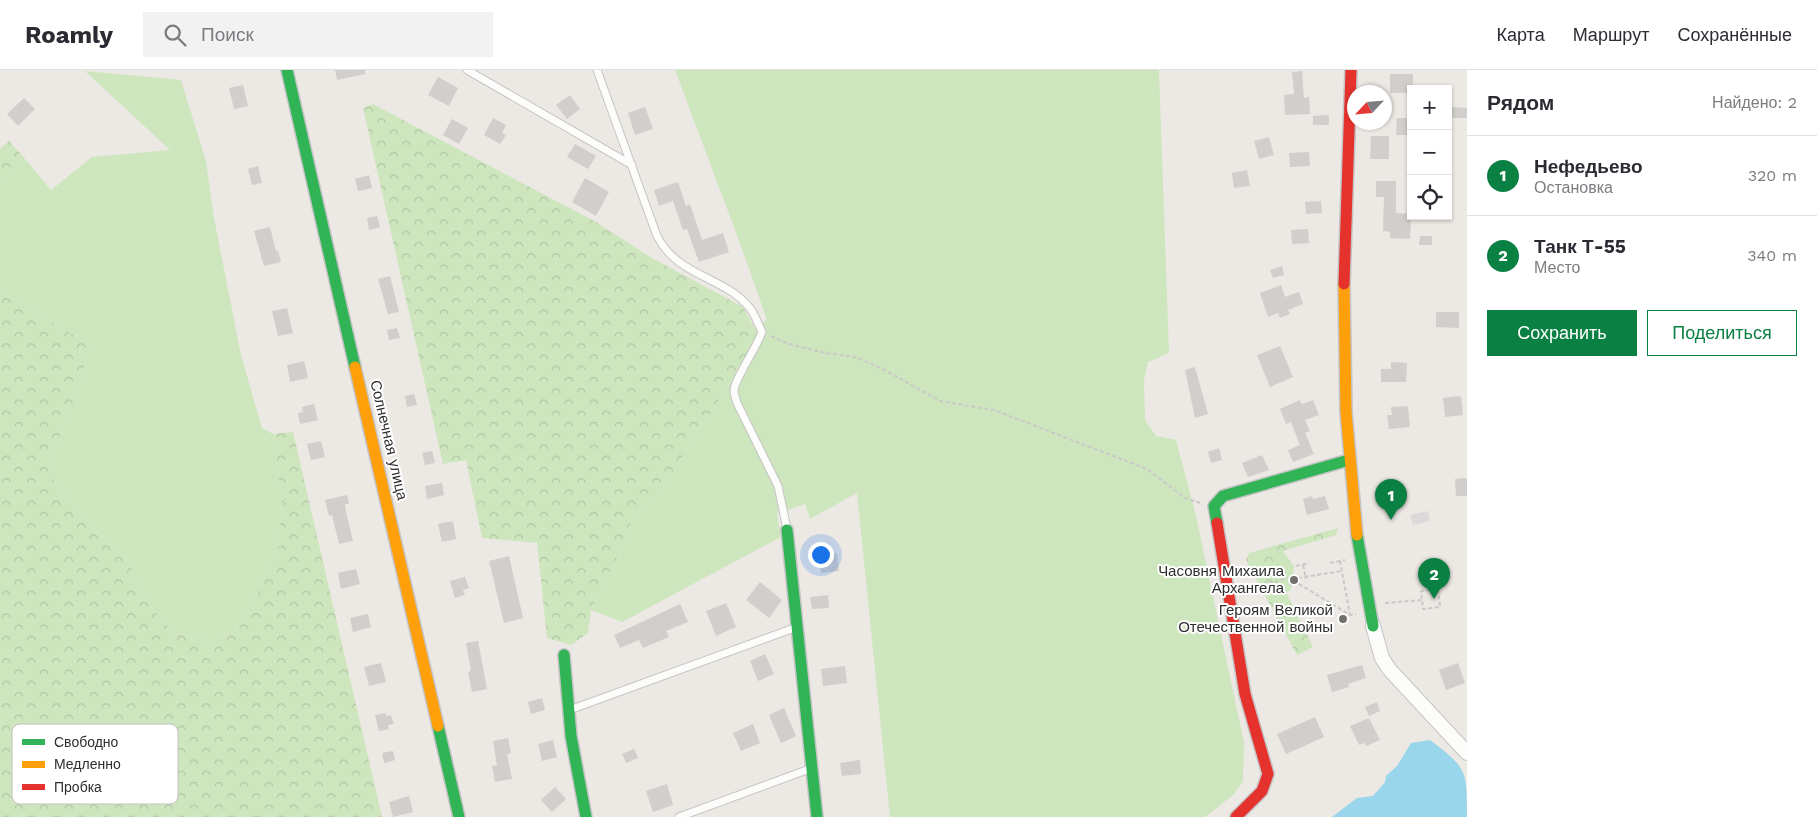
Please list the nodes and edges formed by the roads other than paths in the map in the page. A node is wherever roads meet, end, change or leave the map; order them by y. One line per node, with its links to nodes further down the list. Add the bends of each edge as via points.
1 (288, 70): 14 (street, Солнечная улица)
2 (468, 70): 5 (lane)
3 (597, 70): 5 (lane)
4 (1351, 70): 6 (street, via 1344,303)
5 (632, 165): 7 (lane, via 665,251 678,263 731,293 749,308 762,332 734,391 778,486)
6 (1349, 460): 9 (street, via 1360,558); 18 (street, via 1223,496 1214,506 1245,694 1268,774 1262,791)
7 (787, 530): 8 (street)
8 (797, 626): 11 (lane); 13 (street)
9 (1373, 626): 12 (street, via 1382,658 1389,669)
10 (564, 655): 15 (street, via 566,710)
11 (575, 708)
12 (1467, 753)
13 (812, 768): 16 (lane); 17 (street)
14 (459, 817)
15 (586, 817)
16 (679, 817)
17 (817, 817)
18 (1236, 817)

